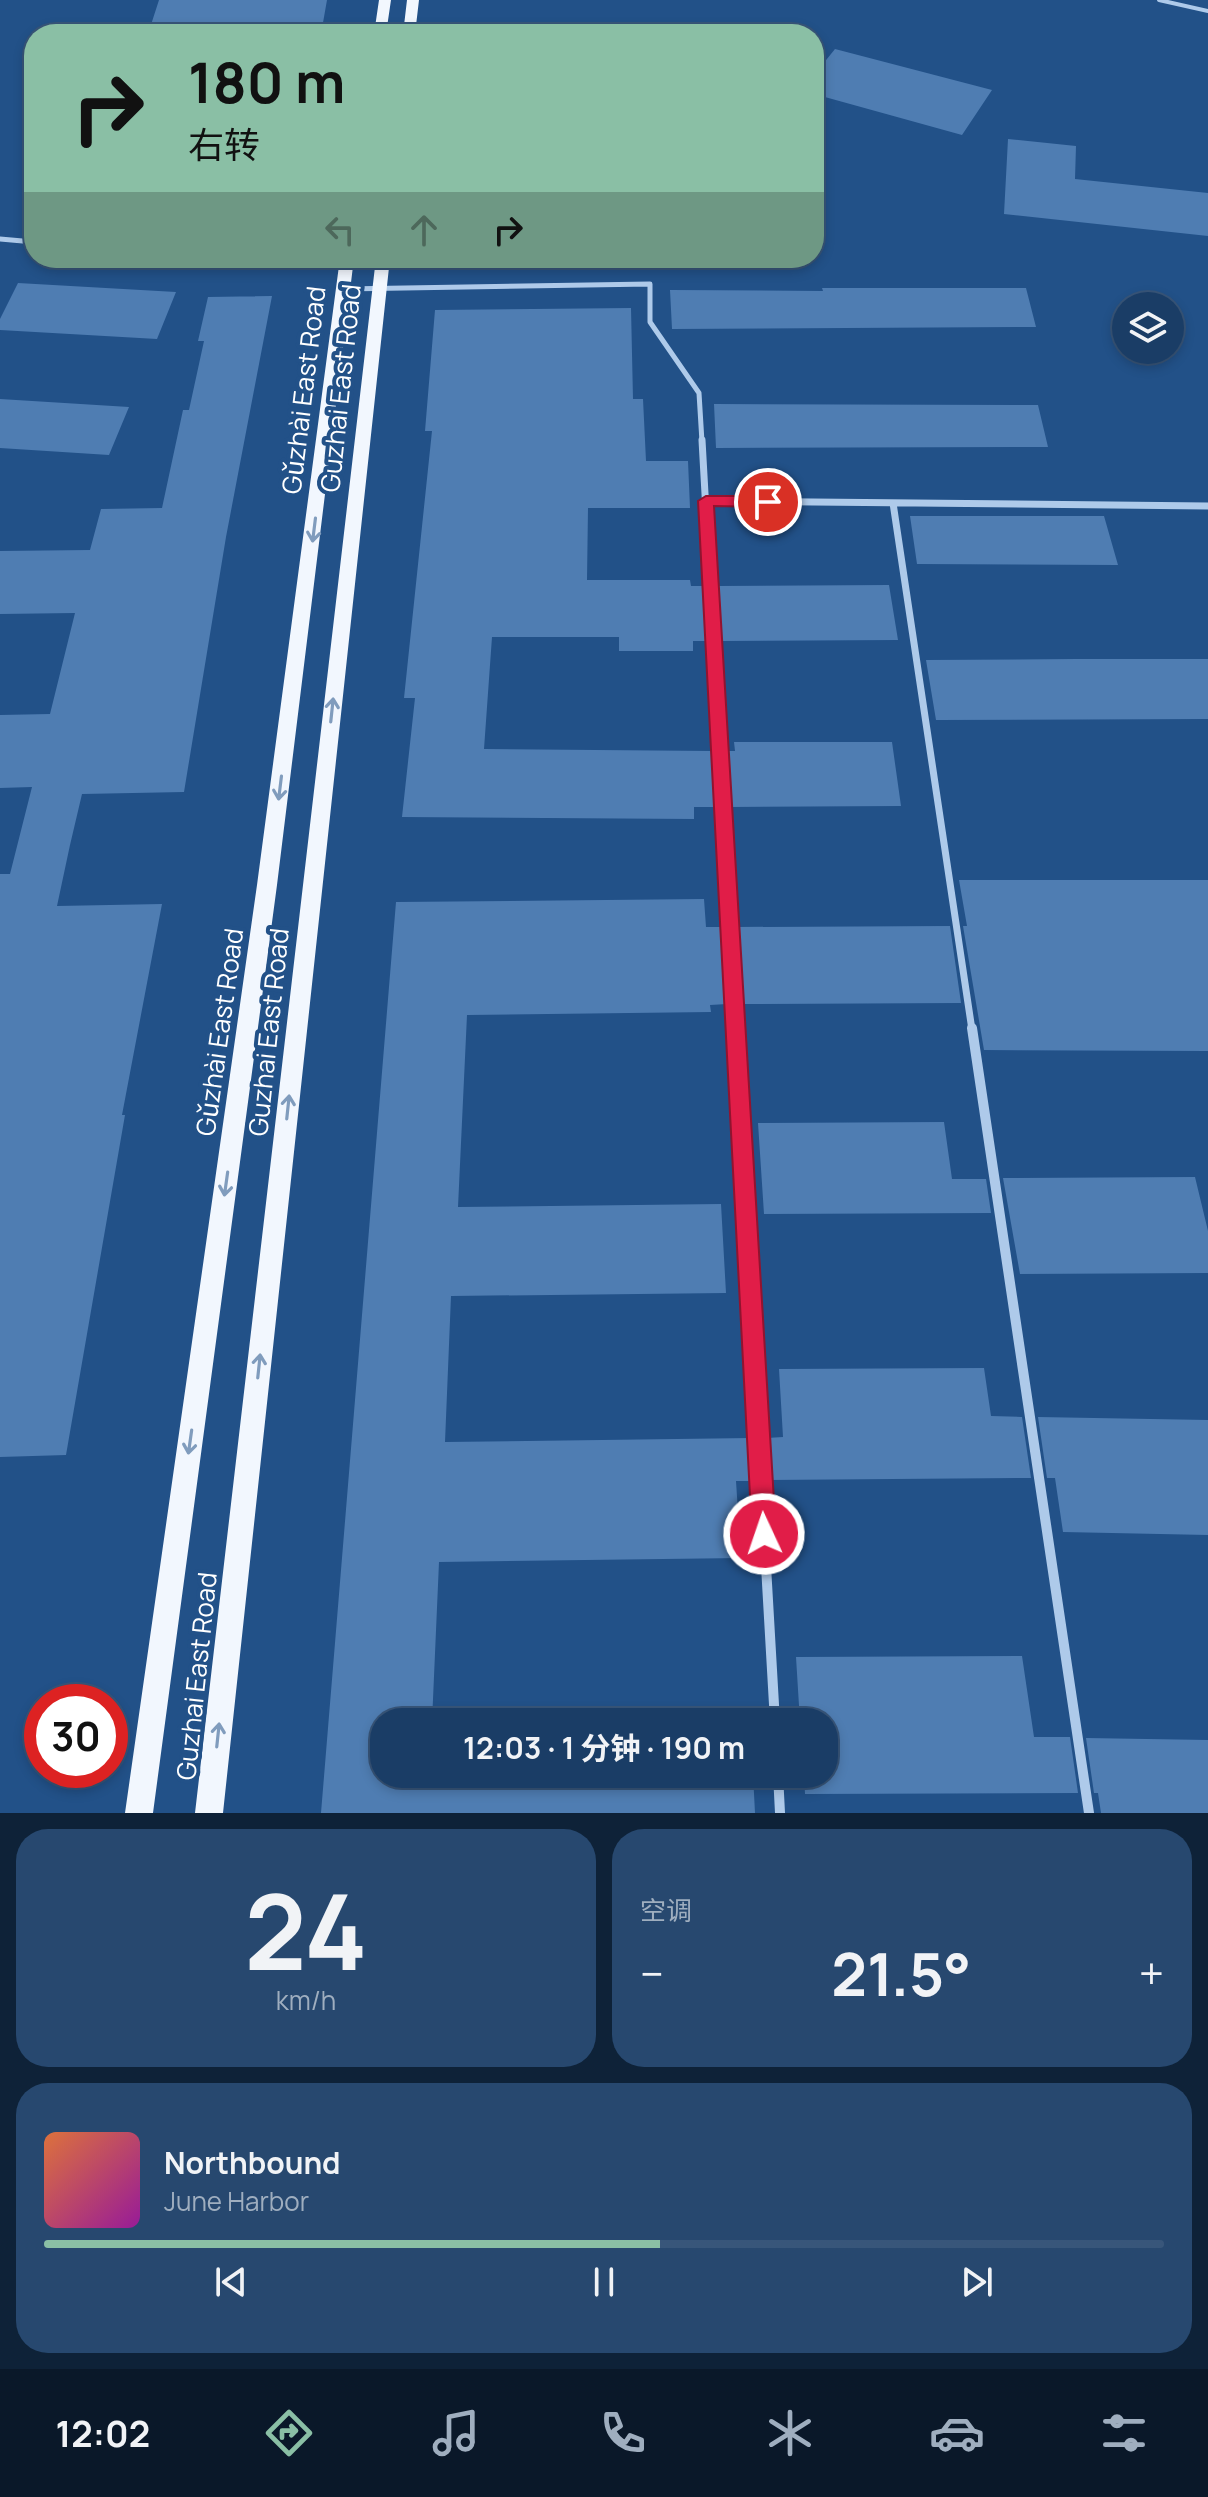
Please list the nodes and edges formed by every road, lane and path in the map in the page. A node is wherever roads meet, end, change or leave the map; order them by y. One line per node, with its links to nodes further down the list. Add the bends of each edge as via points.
1 (385, 0): 5 (main road)
2 (413, 0): 6 (main road)
3 (1159, 0): 4 (lane)
4 (1208, 11)
5 (381, 24)
6 (410, 24)
7 (0, 239): 8 (street)
8 (24, 241)
9 (346, 268): 11 (main road, Gǔzhài East Road)
10 (382, 268): 12 (main road, Guzhai East Road)
11 (344, 289): 12 (street); 18 (main road, Gǔzhài East Road, one-way to 18)
12 (379, 289): 13 (street, via 650,284 650,322 699,393); 19 (main road, Guzhai East Road, one-way to 12)
13 (706, 501): 14 (street); 16 (street)
14 (893, 503): 15 (street); 21 (street)
15 (1208, 506)
16 (774, 1708)
17 (779, 1788): 20 (street)
18 (139, 1813)
19 (209, 1813)
20 (780, 1813)
21 (1089, 1813)

